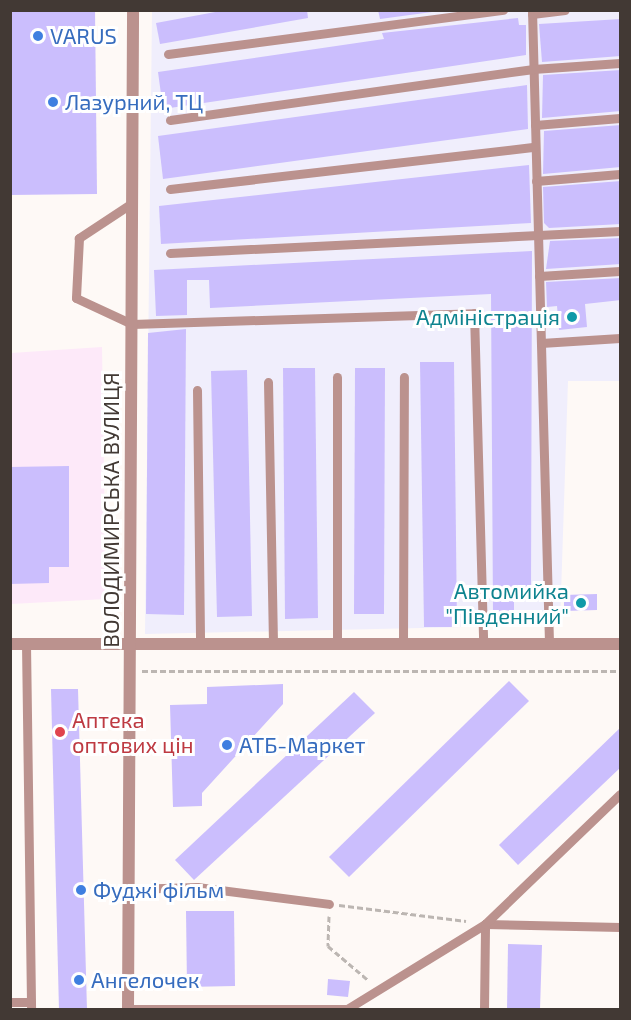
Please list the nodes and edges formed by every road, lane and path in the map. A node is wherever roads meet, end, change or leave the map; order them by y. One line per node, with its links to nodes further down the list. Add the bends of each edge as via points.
1 (133, 10): 15 (street, ВОЛОДИМИРСЬКА ВУЛИЦЯ)
2 (503, 10): 5 (lane)
3 (565, 10): 4 (lane)
4 (532, 12): 7 (lane)
5 (168, 54)
6 (621, 63): 7 (lane)
7 (533, 69): 9 (lane); 10 (lane)
8 (621, 118): 10 (lane)
9 (170, 120)
10 (535, 125): 11 (lane)
11 (535, 147): 13 (lane); 14 (lane)
12 (621, 174): 13 (lane)
13 (536, 181): 17 (lane)
14 (170, 189)
15 (132, 203): 21 (street, ВОЛОДИМИРСЬКА ВУЛИЦЯ); 21 (lane, via 79,238 76,298)
16 (621, 231): 17 (lane)
17 (538, 237): 18 (lane); 20 (lane)
18 (170, 253)
19 (621, 271): 20 (lane)
20 (539, 276): 23 (lane)
21 (132, 324): 28 (lane, via 474,313); 37 (street, ВОЛОДИМИРСЬКА ВУЛИЦЯ)
22 (621, 338): 23 (lane)
23 (541, 343): 35 (lane)
24 (337, 377): 33 (lane)
25 (404, 377): 34 (lane)
26 (268, 382): 32 (lane)
27 (197, 390): 31 (lane)
28 (483, 643): 34 (street); 35 (street)
29 (10, 644): 30 (street)
30 (26, 644): 37 (street); 47 (lane)
31 (200, 644): 32 (street); 37 (street)
32 (273, 644): 33 (street)
33 (337, 644): 34 (street)
34 (403, 644)
35 (549, 644): 36 (street)
36 (621, 644)
37 (133, 645): 38 (street, ВОЛОДИМИРСЬКА ВУЛИЦЯ)
38 (133, 671): 39 (path); 41 (street, ВОЛОДИМИРСЬКА ВУЛИЦЯ)
39 (621, 671)
40 (621, 794): 43 (lane)
41 (130, 889): 42 (lane, via 197,887); 48 (street, ВОЛОДИМИРСЬКА ВУЛИЦЯ)
42 (329, 904): 43 (path); 45 (path, via 328,946)
43 (485, 924): 44 (lane); 45 (lane); 49 (lane)
44 (621, 927)
45 (379, 989): 48 (lane, via 346,1009)
46 (10, 1002): 47 (lane)
47 (31, 1006)
48 (128, 1009)
49 (484, 1010)

